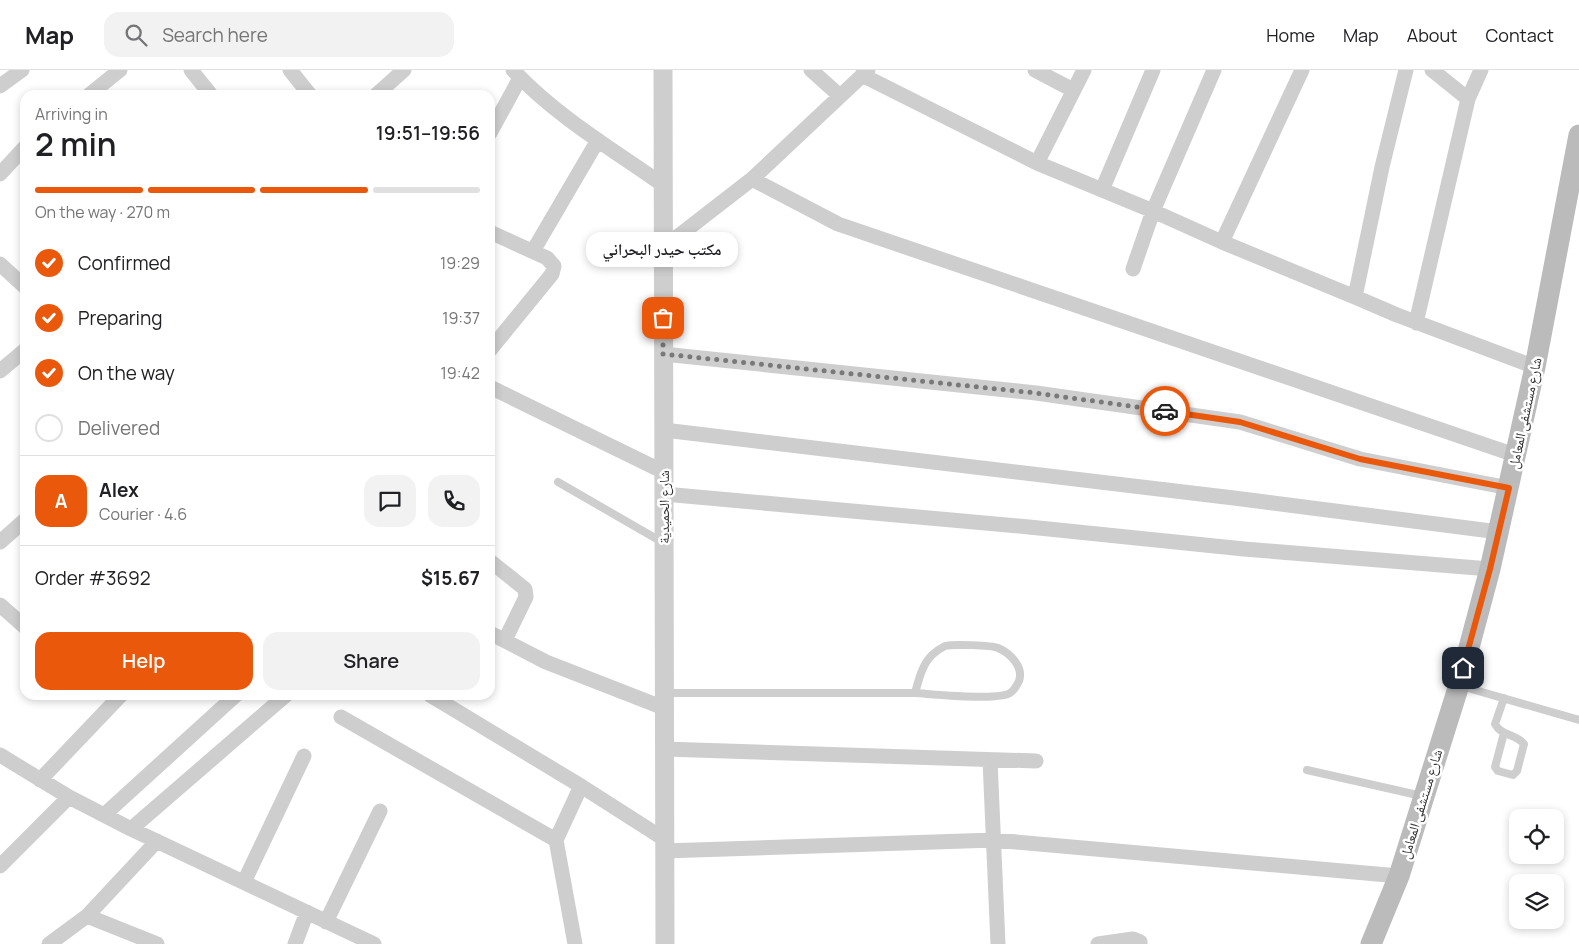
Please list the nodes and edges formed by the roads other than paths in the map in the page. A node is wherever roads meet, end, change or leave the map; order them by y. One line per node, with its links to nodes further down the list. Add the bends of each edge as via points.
1 (22, 70): 18 (street)
2 (120, 70): 19 (street)
3 (191, 70): 20 (street)
4 (290, 70): 21 (street)
5 (404, 70): 22 (street)
6 (663, 70): 33 (street, شارع الحميدية)
7 (812, 70): 24 (street)
8 (1035, 70): 23 (street)
9 (1084, 70): 23 (street)
10 (1153, 70): 34 (street)
11 (1214, 70): 35 (street)
12 (1302, 70): 37 (street)
13 (1406, 70): 43 (street)
14 (1432, 70): 25 (street)
15 (1481, 70): 25 (street)
16 (865, 72): 24 (street); 30 (street)
17 (517, 74): 26 (street); 28 (street, via 530,88)
18 (0, 86)
19 (95, 90)
20 (207, 90)
21 (306, 90)
22 (382, 90)
23 (1073, 90): 30 (street)
24 (840, 96): 32 (street)
25 (1468, 99): 44 (street)
26 (495, 122)
27 (1579, 135): 48 (main road, شارع مستشفى المعامل)
28 (598, 140): 33 (street); 39 (street)
29 (20, 152): 31 (street)
30 (1037, 163): 34 (street)
31 (0, 174)
32 (752, 179): 38 (street); 52 (street, via 838,224)
33 (663, 185): 38 (street, شارع الحميدية)
34 (1102, 190): 35 (street)
35 (1152, 211): 37 (street); 41 (street)
36 (495, 234): 39 (street)
37 (1222, 242): 43 (street)
38 (663, 248): 47 (street, شارع الحميدية)
39 (533, 251): 45 (street, via 554,266 552,274)
40 (0, 264): 42 (street)
41 (1133, 269)
42 (20, 282)
43 (1355, 296): 44 (street)
44 (1416, 323): 48 (street)
45 (495, 341)
46 (20, 354): 49 (street)
47 (663, 354): 51 (street, شارع الحميدية); 55 (street, via 1036,393 1240,422 1360,459)
48 (1535, 367): 52 (main road, شارع مستشفى المعامل)
49 (0, 371)
50 (495, 389): 53 (street)
51 (664, 430): 53 (street, شارع الحميدية); 58 (street)
52 (1515, 455): 55 (main road, شارع مستشفى المعامل)
53 (664, 472): 56 (street, شارع الحميدية)
54 (558, 482): 60 (lane)
55 (1509, 488): 58 (main road, شارع مستشفى المعامل)
56 (664, 494): 60 (street, شارع الحميدية); 62 (street)
57 (20, 524): 59 (street)
58 (1499, 532): 62 (main road, شارع مستشفى المعامل)
59 (0, 542)
60 (664, 543): 74 (street, شارع الحميدية)
61 (495, 565): 66 (street, via 525,589 526,597)
62 (1490, 569): 67 (main road, شارع مستشفى المعامل)
63 (0, 605): 64 (street)
64 (20, 623)
65 (495, 636): 66 (street)
66 (504, 640): 74 (street, via 546,662)
67 (1458, 685): 69 (lane); 86 (main road, شارع مستشفى المعامل)
68 (915, 693): 68 (lane, via 998,697 1016,687 1019,669 1017,662 996,647 944,646 924,664); 74 (lane)
69 (1504, 698): 76 (lane); 77 (lane, via 1495,724)
70 (109, 700): 84 (street)
71 (230, 700): 89 (street)
72 (280, 700): 90 (street)
73 (438, 700): 85 (street)
74 (664, 700): 78 (street, شارع الحميدية)
75 (341, 717): 91 (street)
76 (1579, 720)
77 (1504, 734): 77 (lane, via 1524,744 1517,772 1513,775 1495,767)
78 (664, 749): 81 (street); 94 (street, شارع الحميدية)
79 (0, 755): 84 (street)
80 (304, 756): 97 (street)
81 (990, 760): 82 (street); 92 (street)
82 (1036, 761)
83 (1307, 770): 86 (lane)
84 (40, 780): 87 (street)
85 (581, 786): 91 (street); 94 (street)
86 (1424, 796): 96 (main road, شارع مستشفى المعامل)
87 (69, 797): 89 (street); 95 (street)
88 (380, 811): 100 (street)
89 (104, 815): 90 (street)
90 (131, 829): 93 (street)
91 (556, 840): 106 (street)
92 (994, 840): 94 (street); 96 (street); 108 (street)
93 (157, 841): 97 (street); 99 (street)
94 (664, 845): 107 (street, شارع الحميدية)
95 (0, 866)
96 (1399, 876): 111 (main road, شارع مستشفى المعامل)
97 (244, 882): 98 (street)
98 (307, 912): 100 (street); 104 (street)
99 (87, 916): 101 (street); 103 (street)
100 (326, 922): 105 (street)
101 (68, 937): 102 (street)
102 (49, 944)
103 (157, 944)
104 (296, 944)
105 (374, 944)
106 (575, 944)
107 (665, 944)
108 (998, 944)
109 (1098, 944): 110 (street, via 1133,940)
110 (1140, 944)
111 (1371, 944)

